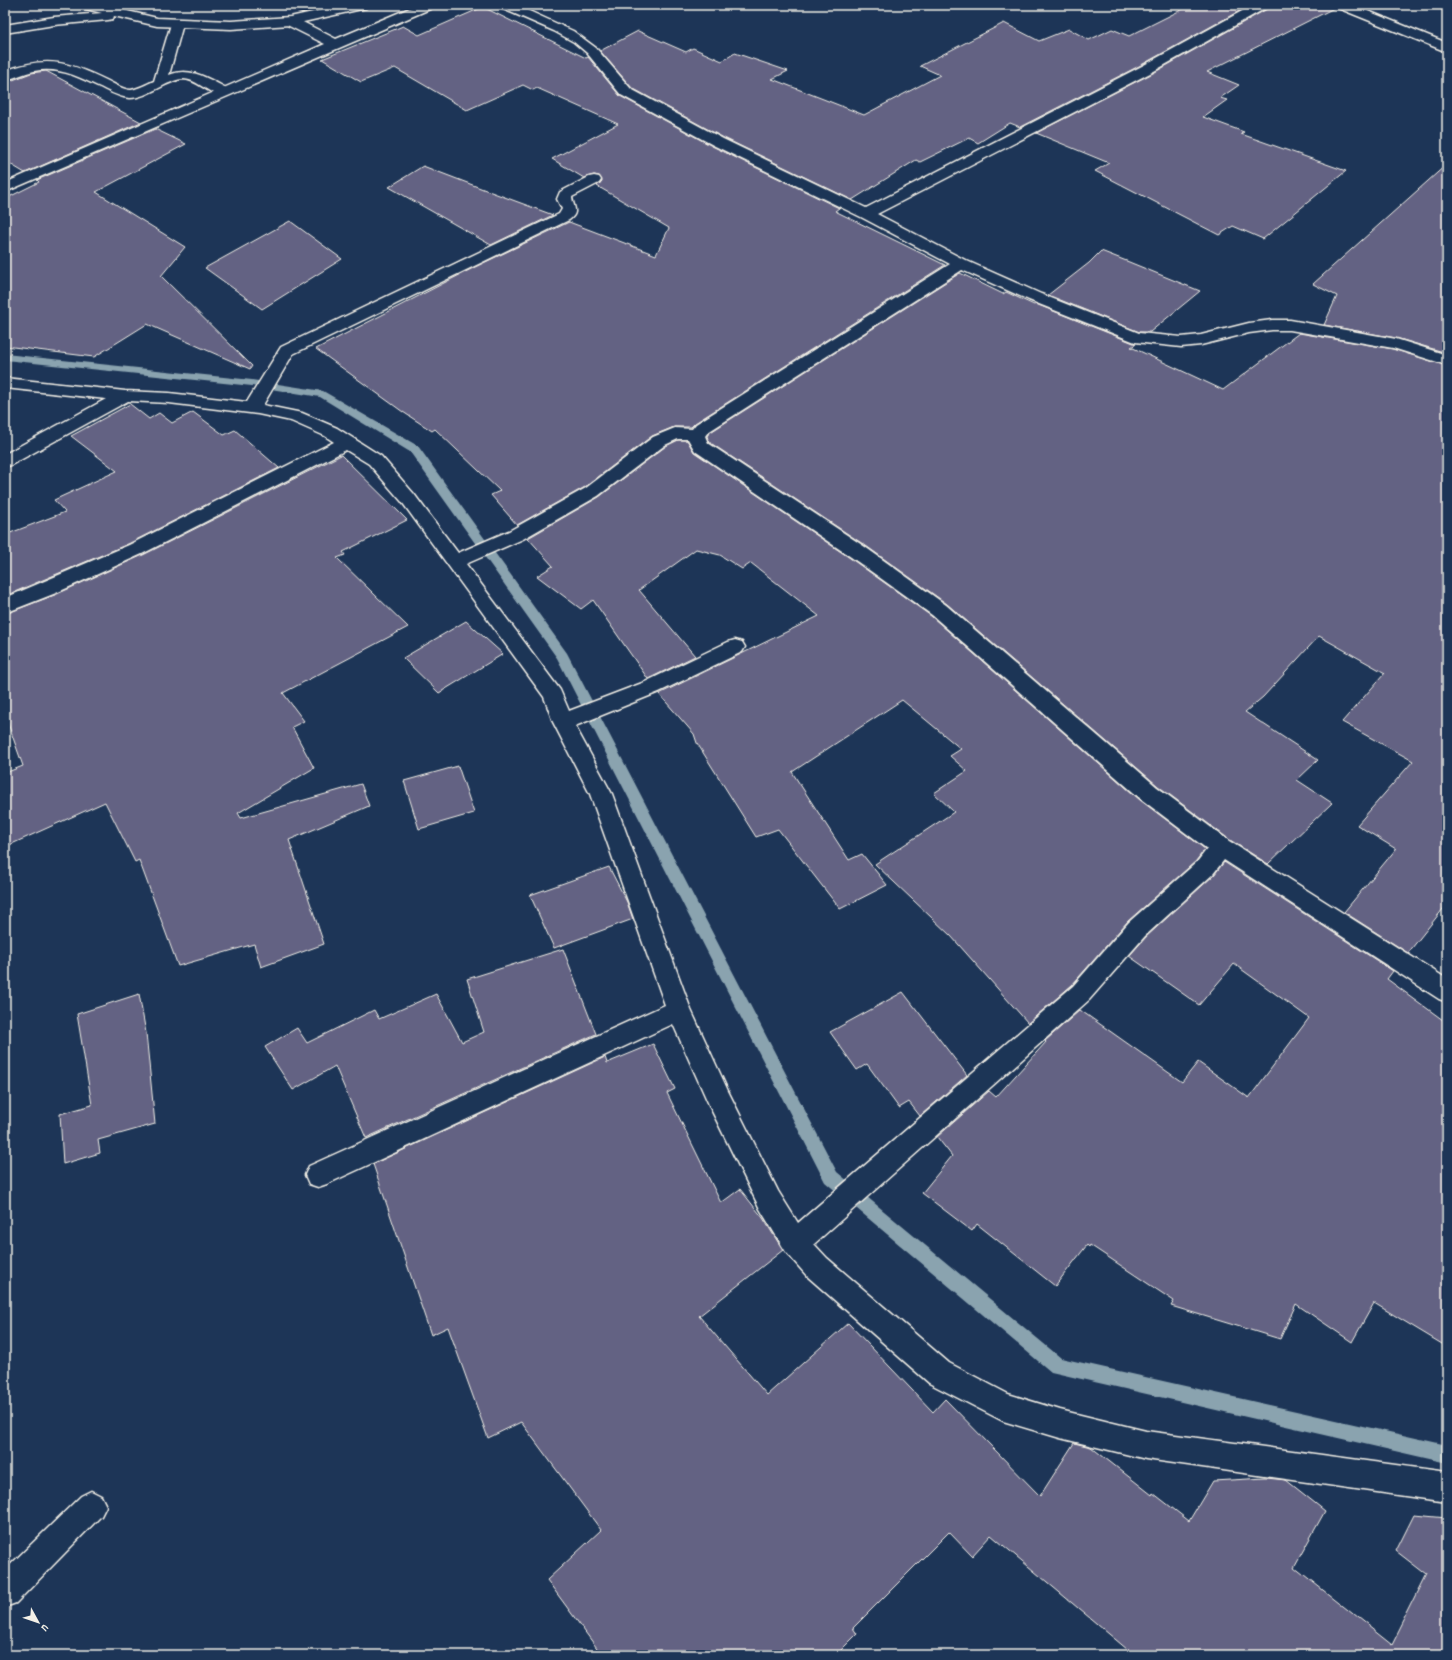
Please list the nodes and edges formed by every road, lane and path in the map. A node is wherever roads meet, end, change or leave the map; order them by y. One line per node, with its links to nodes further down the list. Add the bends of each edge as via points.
1 (86, 5): 7 (street)
2 (362, 5): 8 (street)
3 (428, 5): 11 (street)
4 (505, 5): 18 (street, via 584,44 626,92 718,142)
5 (1262, 5): 18 (street, via 1149,68)
6 (1342, 5): 12 (street)
7 (127, 15): 9 (street); 10 (street, via 54,21)
8 (290, 21): 9 (street, via 231,25); 11 (street)
9 (177, 24): 14 (street)
10 (5, 29)
11 (335, 44): 15 (street)
12 (1447, 48)
13 (5, 76): 14 (street, via 26,68 57,66 71,69 129,94)
14 (160, 82): 15 (street, via 180,75 189,76)
15 (223, 92): 17 (street)
16 (594, 180): 23 (street, via 565,195 564,199 569,209 564,218 287,351)
17 (5, 188)
18 (866, 214): 19 (street)
19 (960, 264): 20 (street, via 1135,337 1181,342 1272,324 1290,325 1396,344); 24 (street, via 702,428)
20 (1447, 360)
21 (5, 383): 22 (street)
22 (125, 396): 23 (street); 26 (street)
23 (251, 407): 25 (street, via 296,417)
24 (696, 435): 27 (street, via 675,434 658,441 592,492 516,535); 31 (street, via 701,447 858,552 939,610 1149,793)
25 (347, 442): 27 (street, via 374,460); 28 (street, via 152,542 57,586)
26 (5, 461)
27 (464, 558): 30 (street, via 497,618)
28 (5, 606)
29 (735, 647): 30 (street, via 652,687)
30 (572, 719): 33 (street)
31 (1222, 847): 32 (street); 35 (street, via 1205,868 1137,929 1082,993)
32 (1447, 992)
33 (679, 1010): 34 (street); 35 (street, via 718,1099 769,1200)
34 (318, 1174)
35 (795, 1243): 36 (street, via 817,1267 939,1373 1004,1408 1146,1445)
36 (1447, 1488)
37 (91, 1506): 38 (street)
38 (5, 1592)

